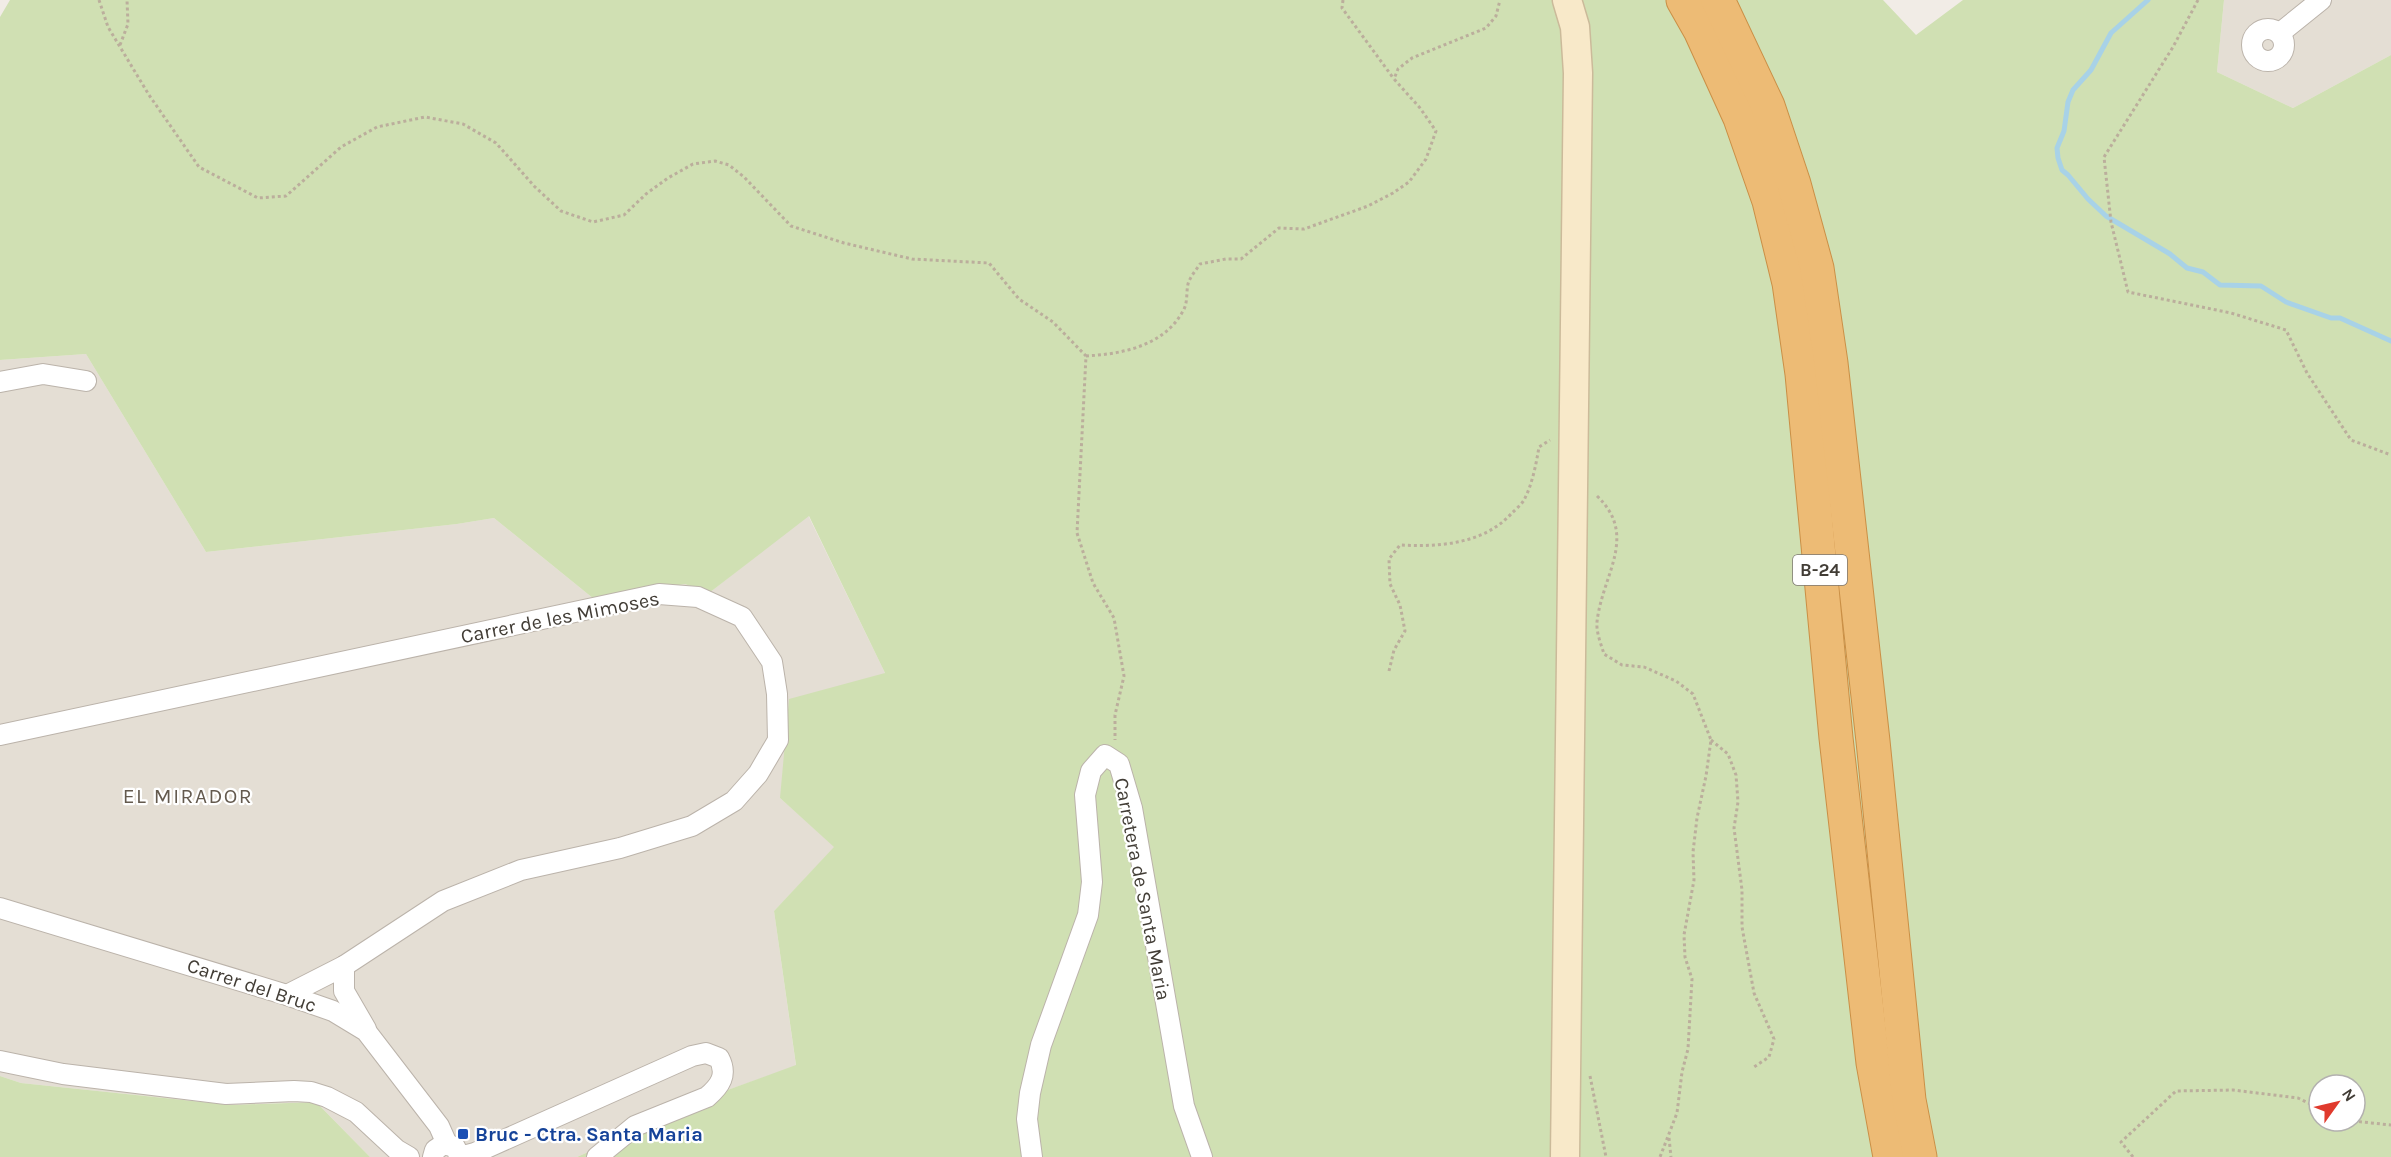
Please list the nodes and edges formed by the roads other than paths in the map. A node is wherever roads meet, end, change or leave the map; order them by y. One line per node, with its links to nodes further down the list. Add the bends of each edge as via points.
1 (1567, 0): 19 (street, via 1575,27 1578,73)
2 (1683, 0): 20 (highway, B-24, via 1740,118 1769,201 1789,283 1802,374 1871,1052)
3 (1718, 0): 21 (highway, B-24, via 1768,106 1816,268 1831,363 1909,1100)
4 (2320, 0): 5 (street)
5 (2280, 33)
6 (86, 381): 7 (street, via 43,374)
7 (0, 382)
8 (0, 735): 10 (street, Carrer de les Mimoses, via 659,594 698,597 742,617 772,662 778,740 759,774 734,801 692,826 620,848 521,870 442,901)
9 (0, 908): 11 (street, Carrer del Bruc)
10 (344, 966): 11 (street, Carrer de les Mimoses); 12 (street, via 344,991)
11 (287, 995): 12 (street, Carrer del Bruc, via 333,1011)
12 (366, 1031): 14 (street, Carrer del Bruc, via 439,1126)
13 (0, 1061): 15 (street, via 63,1074 226,1094 311,1092 356,1112)
14 (447, 1153): 16 (street, via 484,1149 692,1056 706,1053 719,1058 724,1073 722,1081 707,1097 635,1126)
15 (409, 1157)
16 (597, 1157)
17 (1032, 1157): 18 (street, Carretera de Santa Maria, via 1027,1119 1030,1093 1041,1045 1088,915 1092,882 1085,795 1091,771 1105,755 1119,764 1132,808 1185,1106)
18 (1202, 1157)
19 (1565, 1157)
20 (1890, 1157)
21 (1920, 1157)

